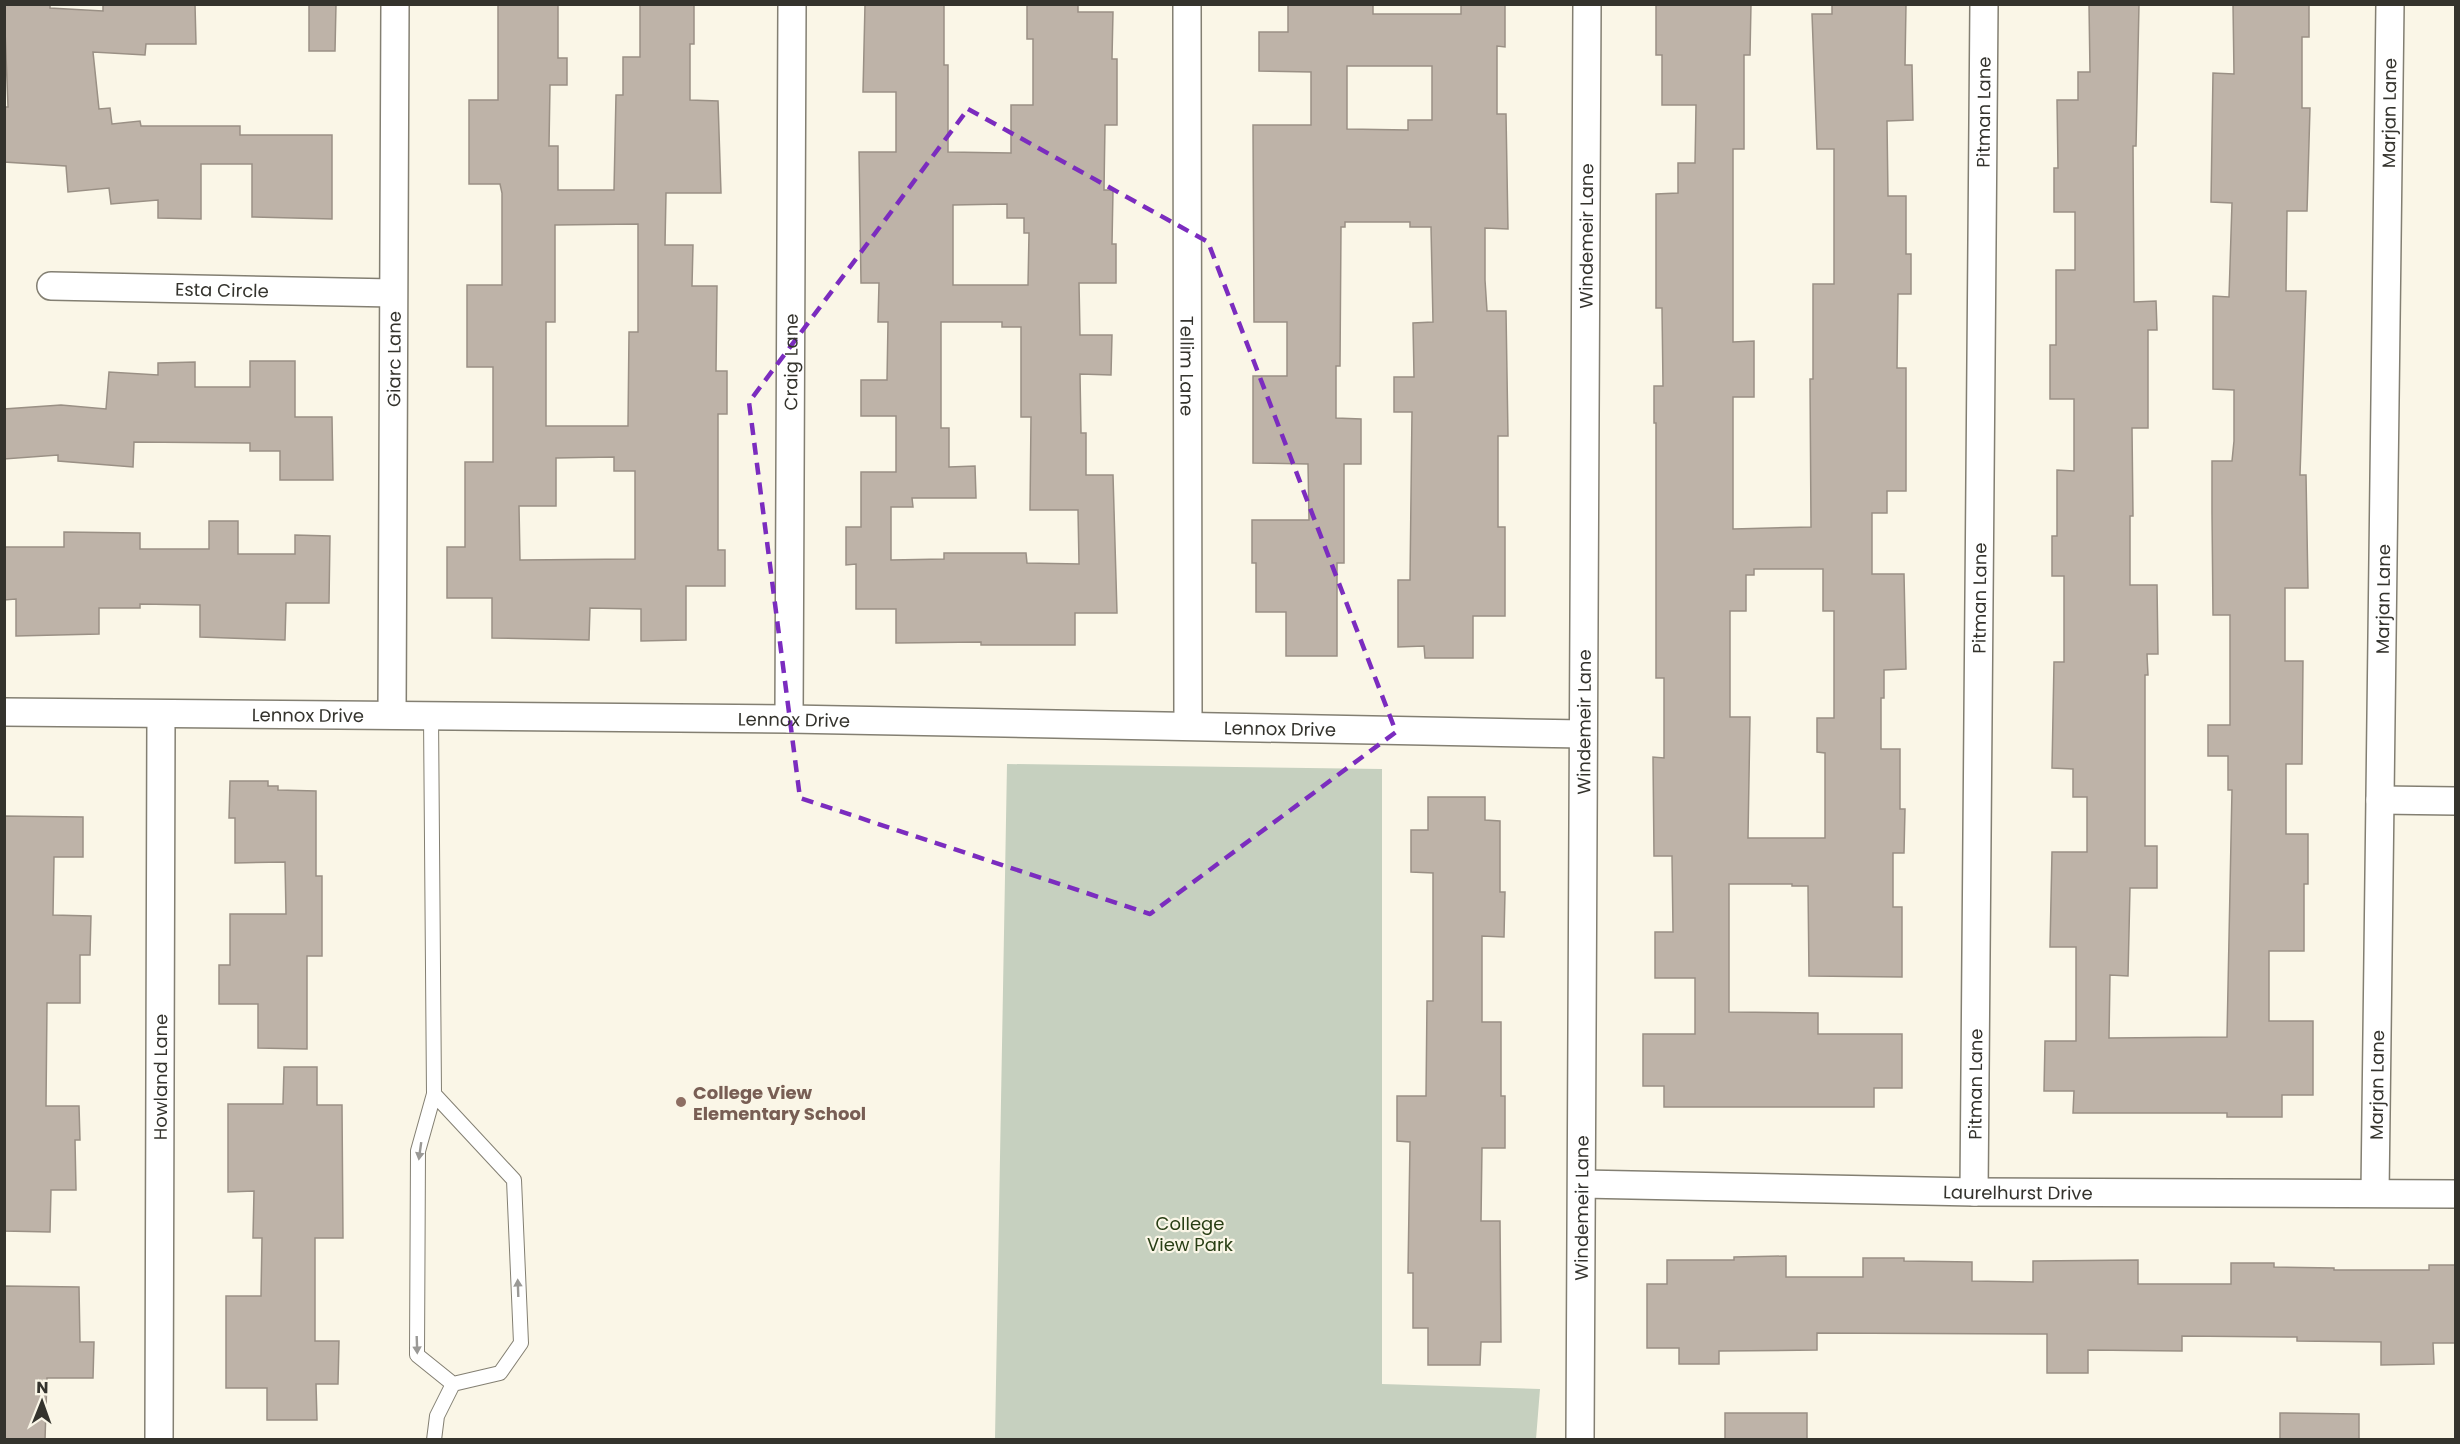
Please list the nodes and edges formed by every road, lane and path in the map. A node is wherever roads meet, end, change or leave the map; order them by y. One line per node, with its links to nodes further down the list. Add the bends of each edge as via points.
1 (395, 4): 8 (street, Giarc Lane)
2 (792, 4): 13 (street, Craig Lane)
3 (1187, 4): 14 (street, Tellim Lane)
4 (1587, 4): 15 (street, Windemeir Lane)
5 (1984, 4): 20 (street, Pitman Lane)
6 (2390, 4): 16 (street, Marjan Lane)
7 (51, 286): 8 (street, Esta Circle)
8 (393, 293): 11 (street, Giarc Lane)
9 (4, 712): 10 (street, Lennox Drive)
10 (160, 714): 11 (street, Lennox Drive); 24 (street, Howland Lane)
11 (392, 715): 12 (street, Lennox Drive)
12 (431, 715): 13 (street, Lennox Drive); 18 (lane)
13 (789, 719): 14 (street, Lennox Drive)
14 (1188, 726): 15 (street, Lennox Drive)
15 (1583, 734): 19 (street, Windemeir Lane)
16 (2380, 800): 17 (street); 21 (street, Marjan Lane)
17 (2456, 801)
18 (434, 1094): 23 (lane, one-way to 23, via 418,1151 417,1355); 23 (lane, one-way to 18, via 500,1373 520,1343 514,1180)
19 (1581, 1184): 20 (street, Laurelhurst Drive); 26 (street, Windemeir Lane)
20 (1974, 1192): 21 (street, Laurelhurst Drive)
21 (2375, 1193): 22 (street, Laurelhurst Drive)
22 (2456, 1194)
23 (453, 1384): 25 (lane, via 437,1416)
24 (159, 1440)
25 (434, 1440)
26 (1580, 1440)

